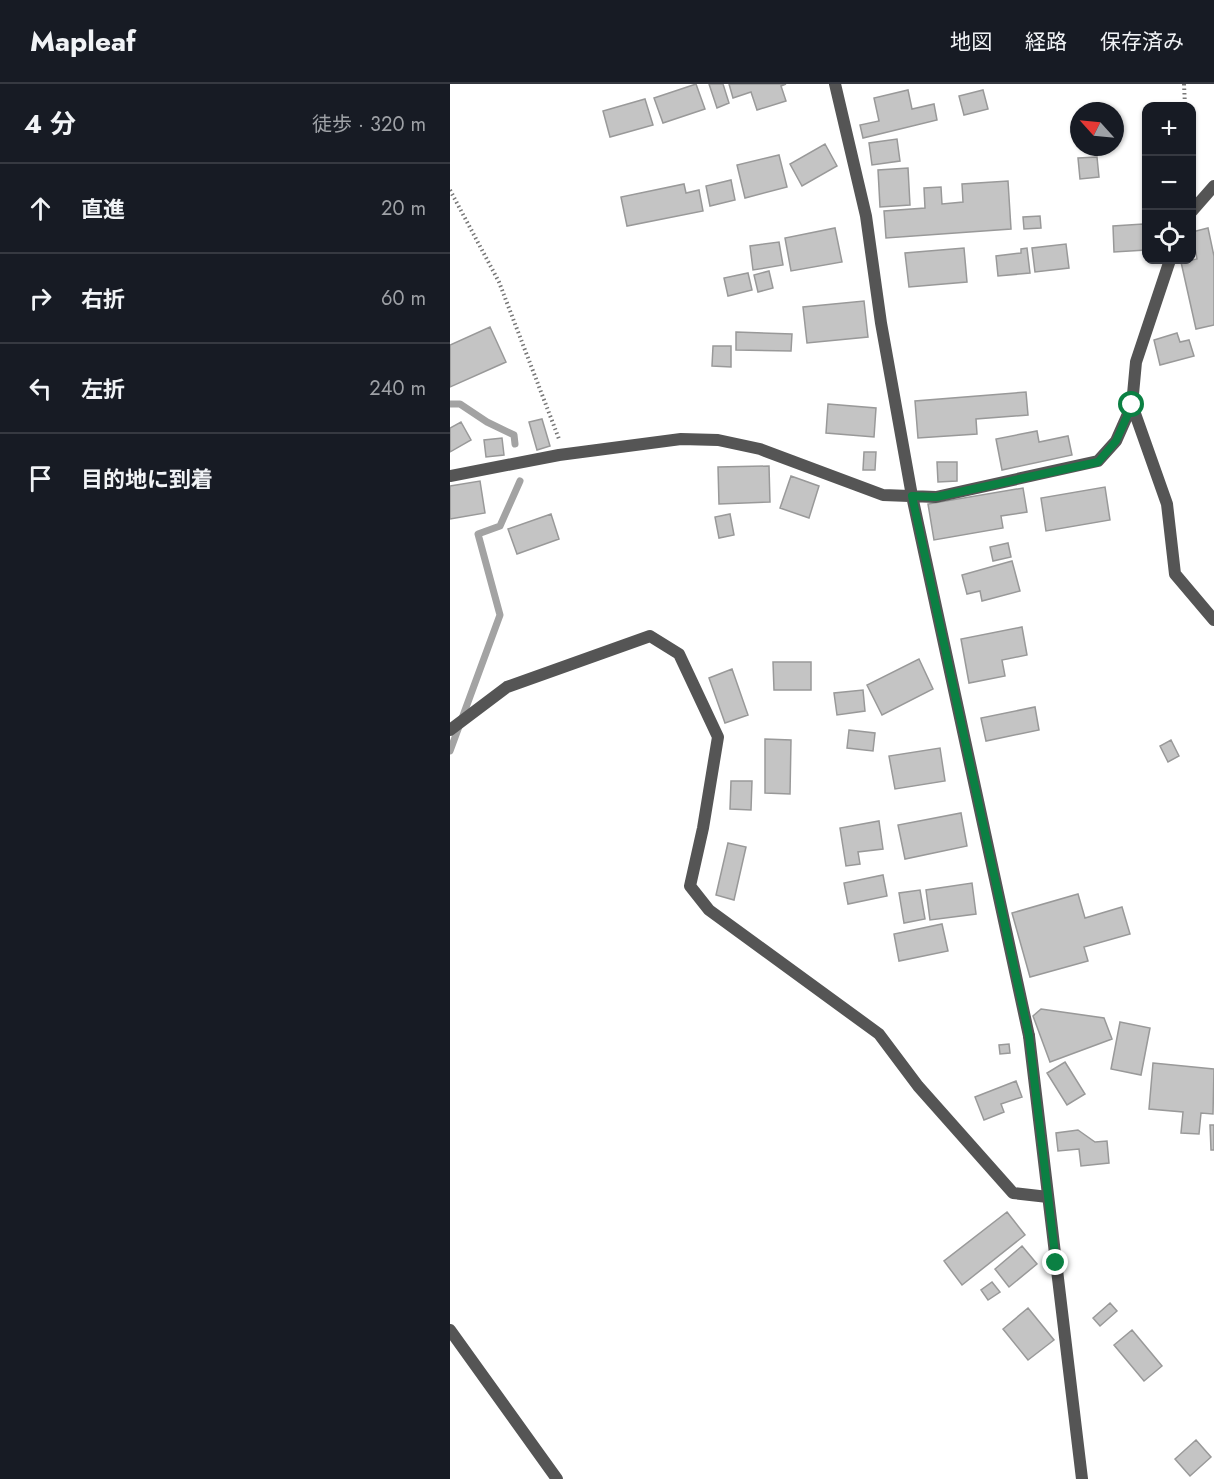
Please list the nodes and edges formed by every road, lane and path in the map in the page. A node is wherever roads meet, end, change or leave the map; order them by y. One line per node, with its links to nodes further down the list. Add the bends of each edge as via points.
1 (835, 84): 11 (street, via 866,216)
2 (1184, 84): 3 (path)
3 (1185, 102)
4 (1214, 186): 6 (street)
5 (450, 190): 9 (path, via 499,282)
6 (1192, 210)
7 (1169, 264): 8 (street, via 1136,362)
8 (1132, 405): 11 (street, via 1116,441 1098,462 936,497); 12 (street, via 1167,504 1175,574)
9 (564, 454): 10 (street); 11 (street, via 681,439 718,440 760,449 883,495)
10 (450, 476)
11 (912, 496): 14 (street, via 1029,1036)
12 (1214, 620)
13 (450, 730): 14 (street, via 507,687 650,636 679,654 718,737 704,828 690,886 709,910 879,1034 918,1086 1013,1193)
14 (1048, 1197): 17 (street)
15 (450, 1330): 16 (street)
16 (557, 1479)
17 (1082, 1479)

